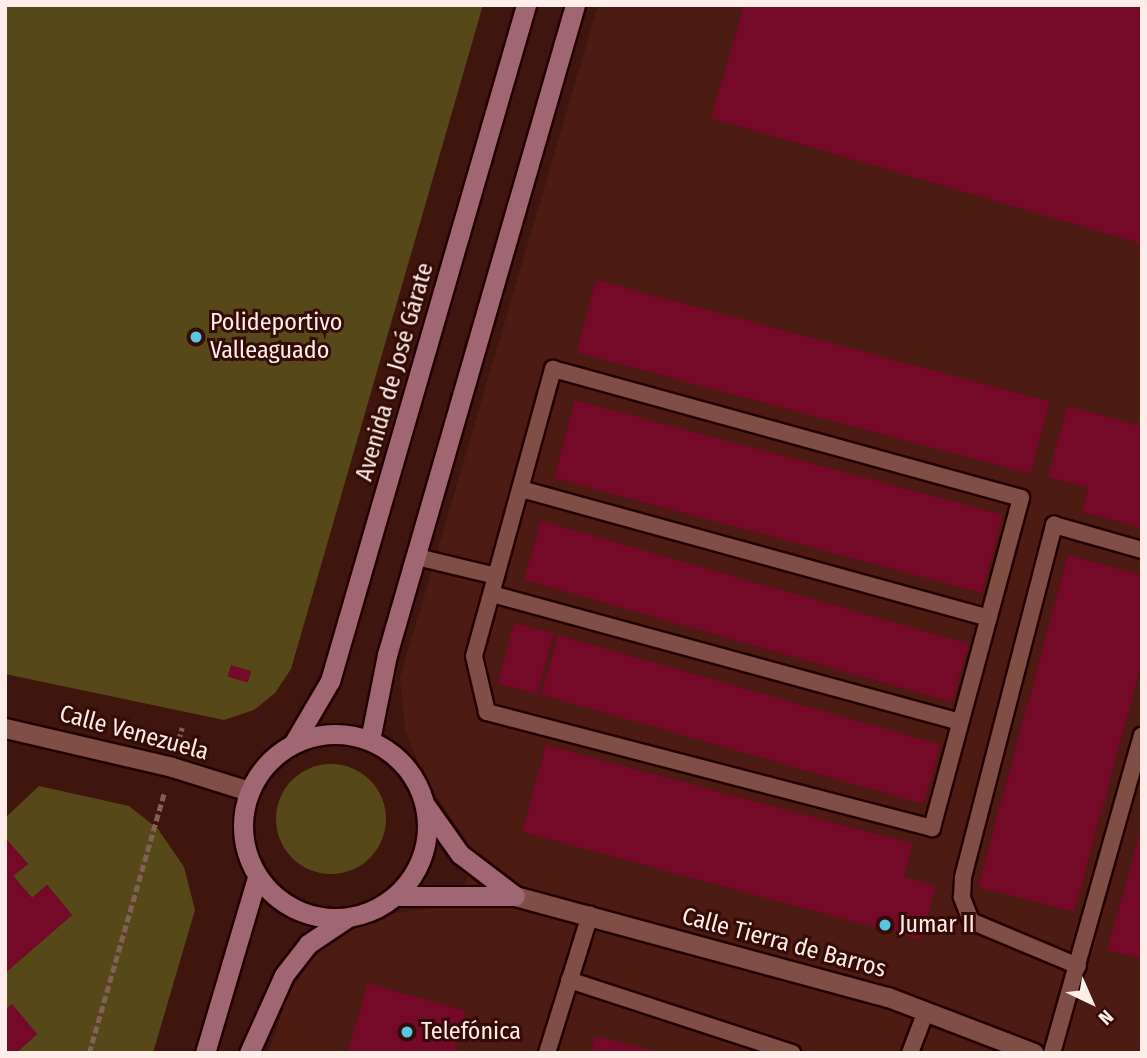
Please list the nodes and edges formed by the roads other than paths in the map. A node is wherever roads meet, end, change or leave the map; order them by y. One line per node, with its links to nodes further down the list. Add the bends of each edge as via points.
1 (526, 5): 13 (main road, Avenida de José Gárate, via 330,681)
2 (575, 5): 5 (main road)
3 (521, 489): 6 (lane); 8 (lane); 8 (lane, via 553,369 1021,498)
4 (1142, 550): 21 (lane, via 1054,525 963,877 962,897 971,921)
5 (417, 557): 6 (lane); 12 (main road, via 387,655)
6 (496, 576): 7 (lane)
7 (492, 594): 9 (lane); 9 (lane, via 474,656 487,712 932,828)
8 (989, 618): 9 (lane)
9 (960, 722)
10 (5, 728): 14 (street, Calle Venezuela, via 172,767)
11 (1142, 734): 21 (lane)
12 (370, 740): 13 (main road, via 331,735); 15 (main road, via 408,769)
13 (293, 744): 14 (main road, via 260,772)
14 (249, 791): 16 (main road, via 244,840)
15 (424, 803): 17 (main road, via 427,836 416,869); 18 (main road, via 460,854)
16 (257, 877): 20 (main road, via 274,896 296,910 321,918); 24 (main road)
17 (395, 896): 18 (main road); 20 (main road, via 373,911)
18 (515, 896): 19 (street, Calle Tierra de Barros)
19 (590, 915): 22 (lane); 23 (street, Calle Tierra de Barros)
20 (347, 918): 25 (main road, via 307,944 284,975)
21 (1078, 966): 30 (lane)
22 (569, 980): 26 (lane); 27 (lane)
23 (926, 1012): 28 (lane); 29 (street, Calle Tierra de Barros)
24 (205, 1053)
25 (249, 1053)
26 (547, 1053)
27 (792, 1053)
28 (910, 1053)
29 (1034, 1053)
30 (1052, 1053)

